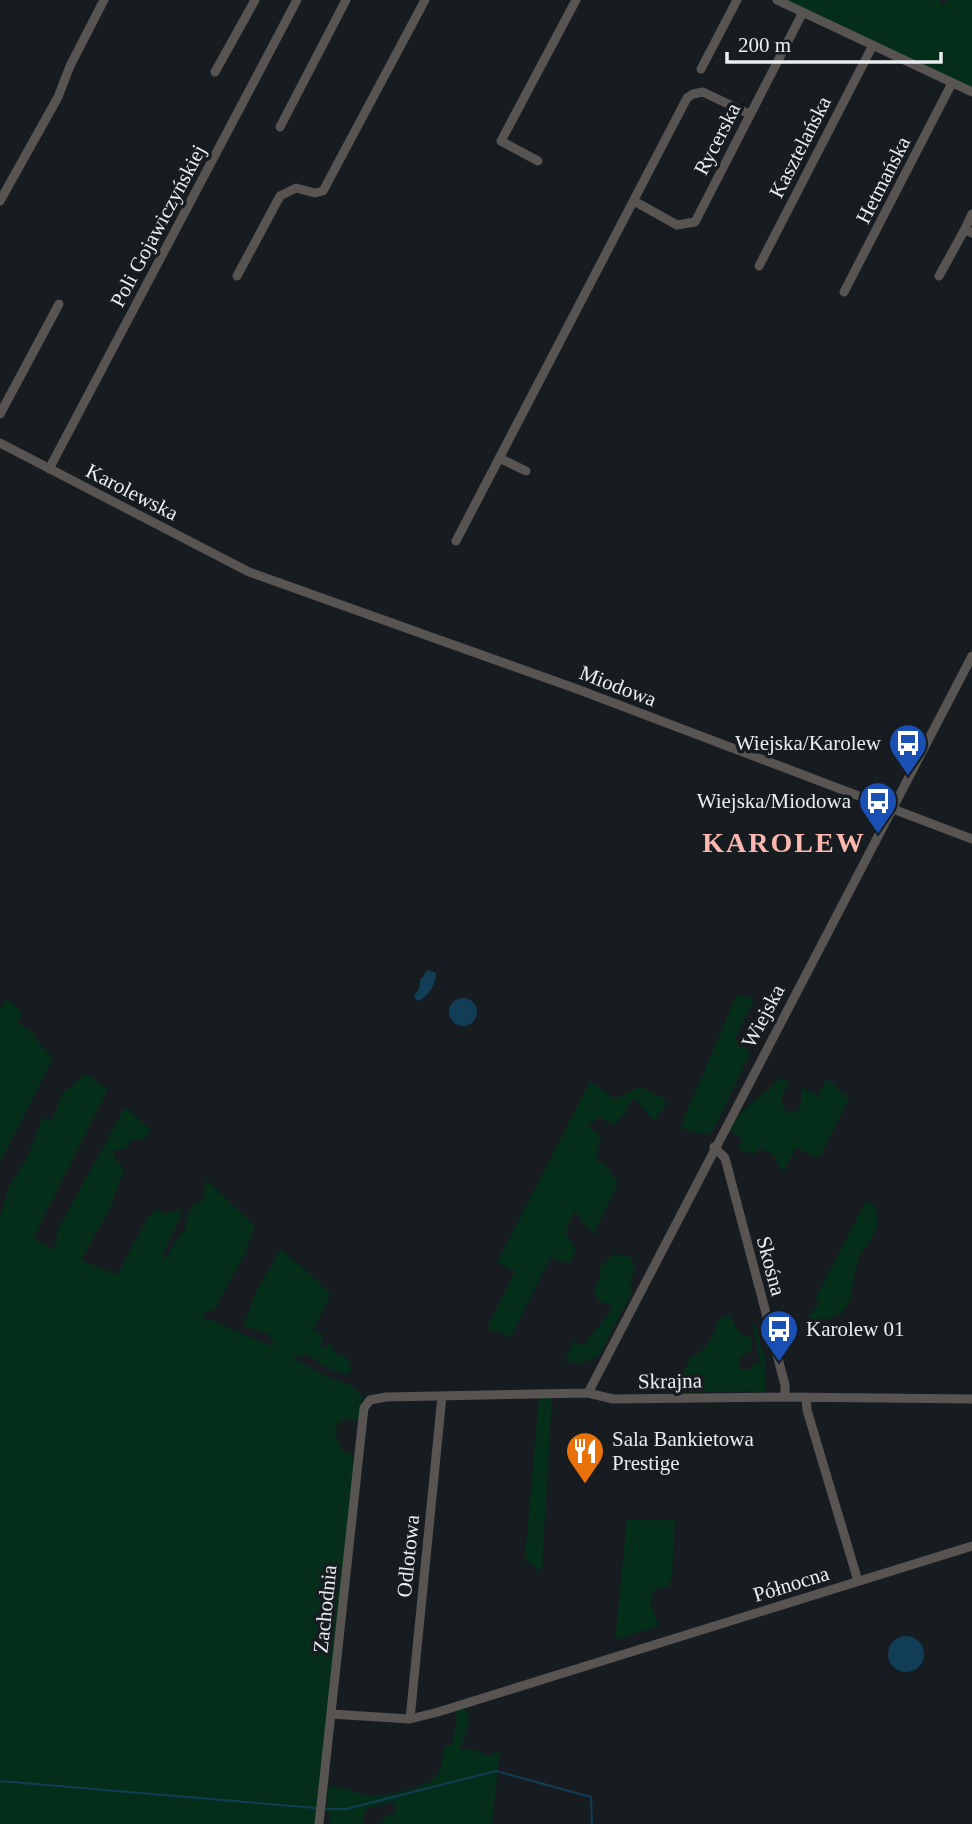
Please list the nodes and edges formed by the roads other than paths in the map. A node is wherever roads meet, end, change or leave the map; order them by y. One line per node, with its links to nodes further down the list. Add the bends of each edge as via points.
1 (104, 0): 18 (street, via 58,97)
2 (255, 0): 12 (street)
3 (297, 0): 30 (street, Poli Gojawiczyńskiej)
4 (346, 0): 16 (street)
5 (425, 0): 23 (street, via 323,191 296,188 280,195)
6 (576, 0): 17 (street, via 501,141)
7 (737, 0): 11 (street)
8 (777, 0): 9 (street)
9 (803, 12): 10 (street); 15 (street, Rycerska)
10 (873, 45): 13 (street); 22 (street, Kasztelańska)
11 (701, 69)
12 (215, 72)
13 (952, 83): 14 (street); 25 (street, Hetmańska)
14 (972, 92)
15 (749, 114): 19 (street, via 703,92 687,98); 19 (street, Rycerska, via 695,222 677,225)
16 (280, 127)
17 (538, 161)
18 (0, 201)
19 (634, 201): 29 (street)
20 (972, 214): 21 (street)
21 (968, 231): 24 (street)
22 (759, 265)
23 (237, 276)
24 (939, 276)
25 (844, 292)
26 (59, 304): 27 (street)
27 (0, 414)
28 (0, 443): 30 (street, Karolewska)
29 (499, 458): 31 (street); 32 (street)
30 (49, 469): 33 (street, Karolewska)
31 (526, 471)
32 (456, 541)
33 (249, 572): 35 (street, Miodowa, via 578,689)
34 (972, 656): 35 (street, Wiejska)
35 (892, 808): 36 (street, Miodowa); 37 (street, Wiejska)
36 (972, 839)
37 (715, 1147): 38 (street, Wiejska); 40 (street, Skośna, via 726,1162)
38 (588, 1393): 39 (street, Skrajna); 40 (street, Skrajna, via 613,1399)
39 (442, 1396): 43 (street, Skrajna); 47 (street, Odlotowa)
40 (785, 1397): 41 (street, Skrajna)
41 (806, 1397): 42 (street, Skrajna); 45 (street)
42 (972, 1399)
43 (370, 1400): 46 (street, Zachodnia, via 364,1408)
44 (972, 1546): 45 (street, Północna)
45 (858, 1581): 47 (street, Północna)
46 (331, 1714): 47 (street); 48 (street, Zachodnia)
47 (411, 1719)
48 (319, 1824)

